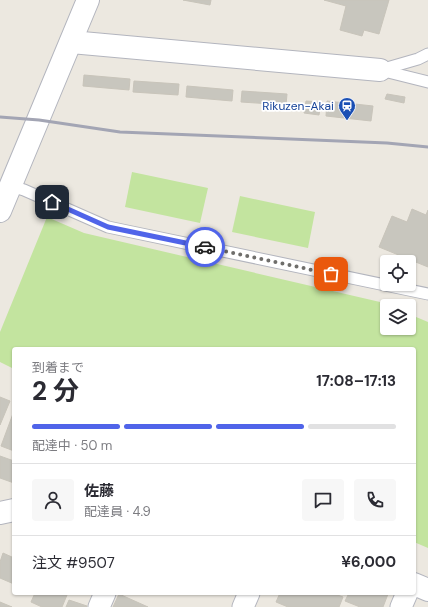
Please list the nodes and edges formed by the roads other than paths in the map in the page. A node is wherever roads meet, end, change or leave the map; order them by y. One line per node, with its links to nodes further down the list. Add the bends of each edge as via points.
1 (88, 0): 2 (street)
2 (71, 42): 4 (street); 6 (street)
3 (428, 54): 4 (lane, via 418,60)
4 (380, 70): 5 (lane)
5 (428, 82)
6 (11, 186): 7 (street); 8 (lane, via 108,227)
7 (0, 211)
8 (428, 294)
9 (12, 510): 10 (street)
10 (0, 513)
11 (416, 585): 12 (street)
12 (428, 590)
13 (104, 595): 16 (street)
14 (248, 595): 17 (street)
15 (406, 595): 18 (street)
16 (99, 607)
17 (243, 607)
18 (401, 607)

